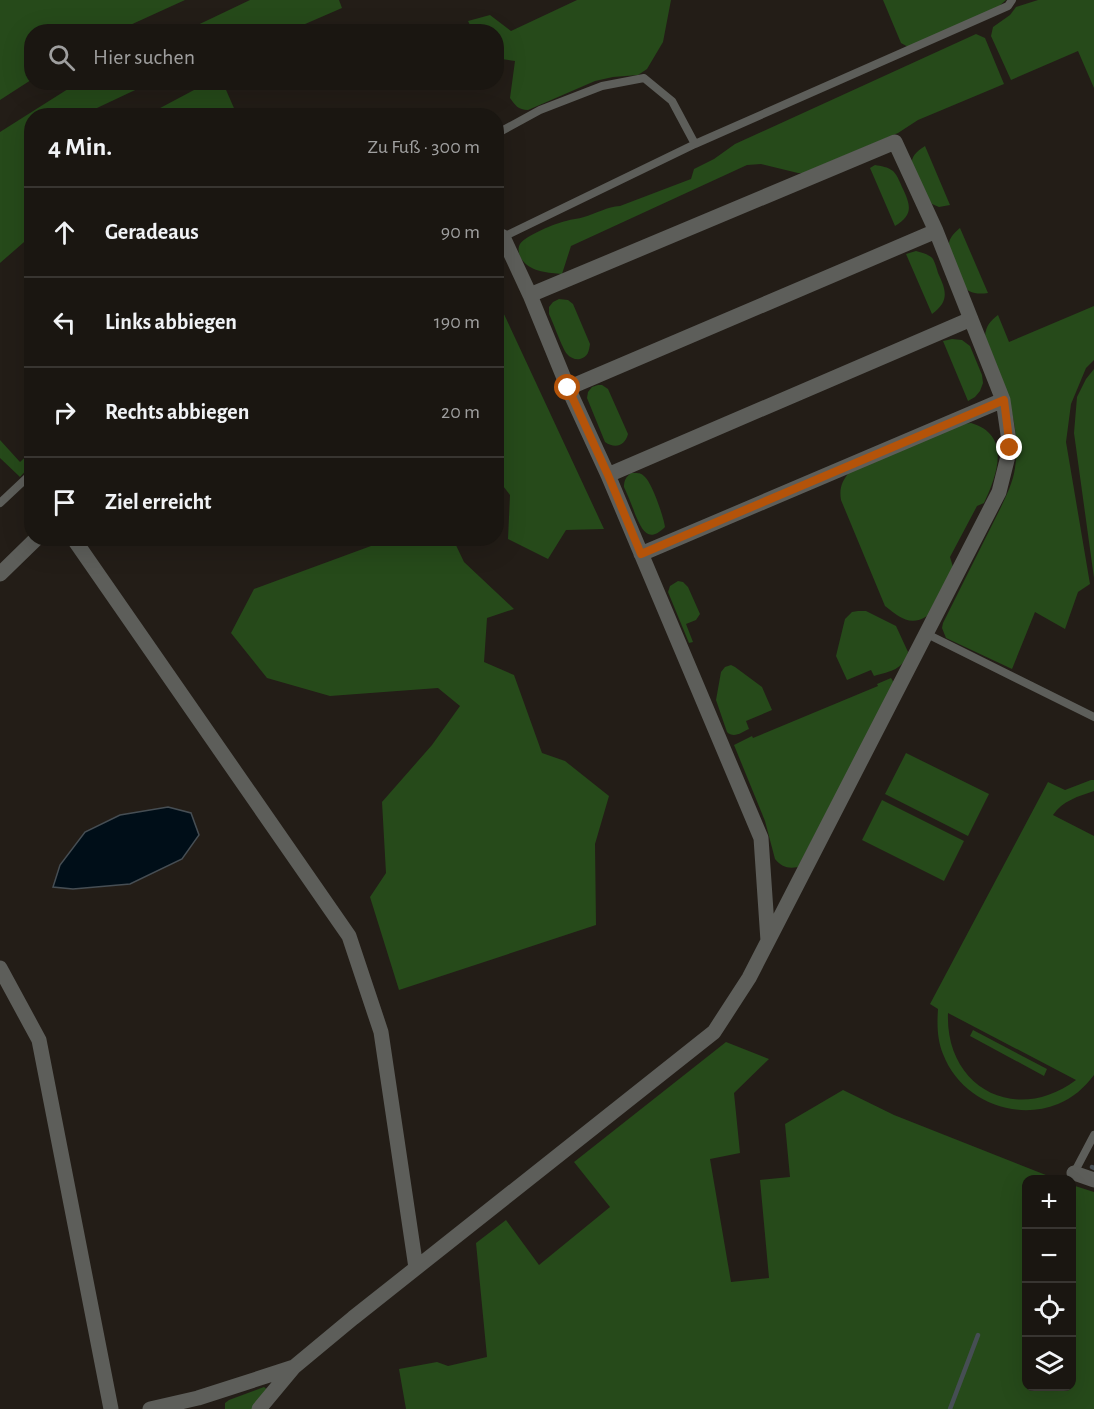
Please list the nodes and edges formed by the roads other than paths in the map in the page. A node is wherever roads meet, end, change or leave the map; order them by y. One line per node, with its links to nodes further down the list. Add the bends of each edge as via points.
1 (1012, 0): 3 (lane, via 1008,6)
2 (504, 130): 3 (lane, via 540,110 603,86 644,78 672,101)
3 (695, 144): 5 (lane)
4 (936, 231): 7 (street, via 895,142); 8 (street); 9 (street)
5 (504, 233)
6 (504, 243): 7 (street)
7 (530, 295): 9 (street)
8 (971, 319): 10 (street); 11 (street)
9 (568, 388): 11 (street)
10 (1004, 400): 16 (street); 18 (street, via 1010,448 999,492)
11 (608, 475): 16 (street)
12 (24, 480): 13 (lane)
13 (0, 503)
14 (29, 546): 17 (street)
15 (79, 546): 25 (street, via 349,936 381,1032)
16 (641, 554): 20 (street, via 760,838)
17 (0, 574)
18 (927, 634): 19 (lane); 20 (street)
19 (1094, 717)
20 (768, 941): 25 (street, via 714,1032)
21 (0, 968): 28 (street, via 39,1041)
22 (1094, 1135): 23 (lane)
23 (1074, 1173): 24 (street)
24 (1094, 1180)
25 (416, 1268): 26 (street)
26 (294, 1367): 27 (street); 31 (street)
27 (198, 1398): 29 (street); 30 (street)
28 (111, 1409)
29 (150, 1409)
30 (212, 1409)
31 (259, 1409)

